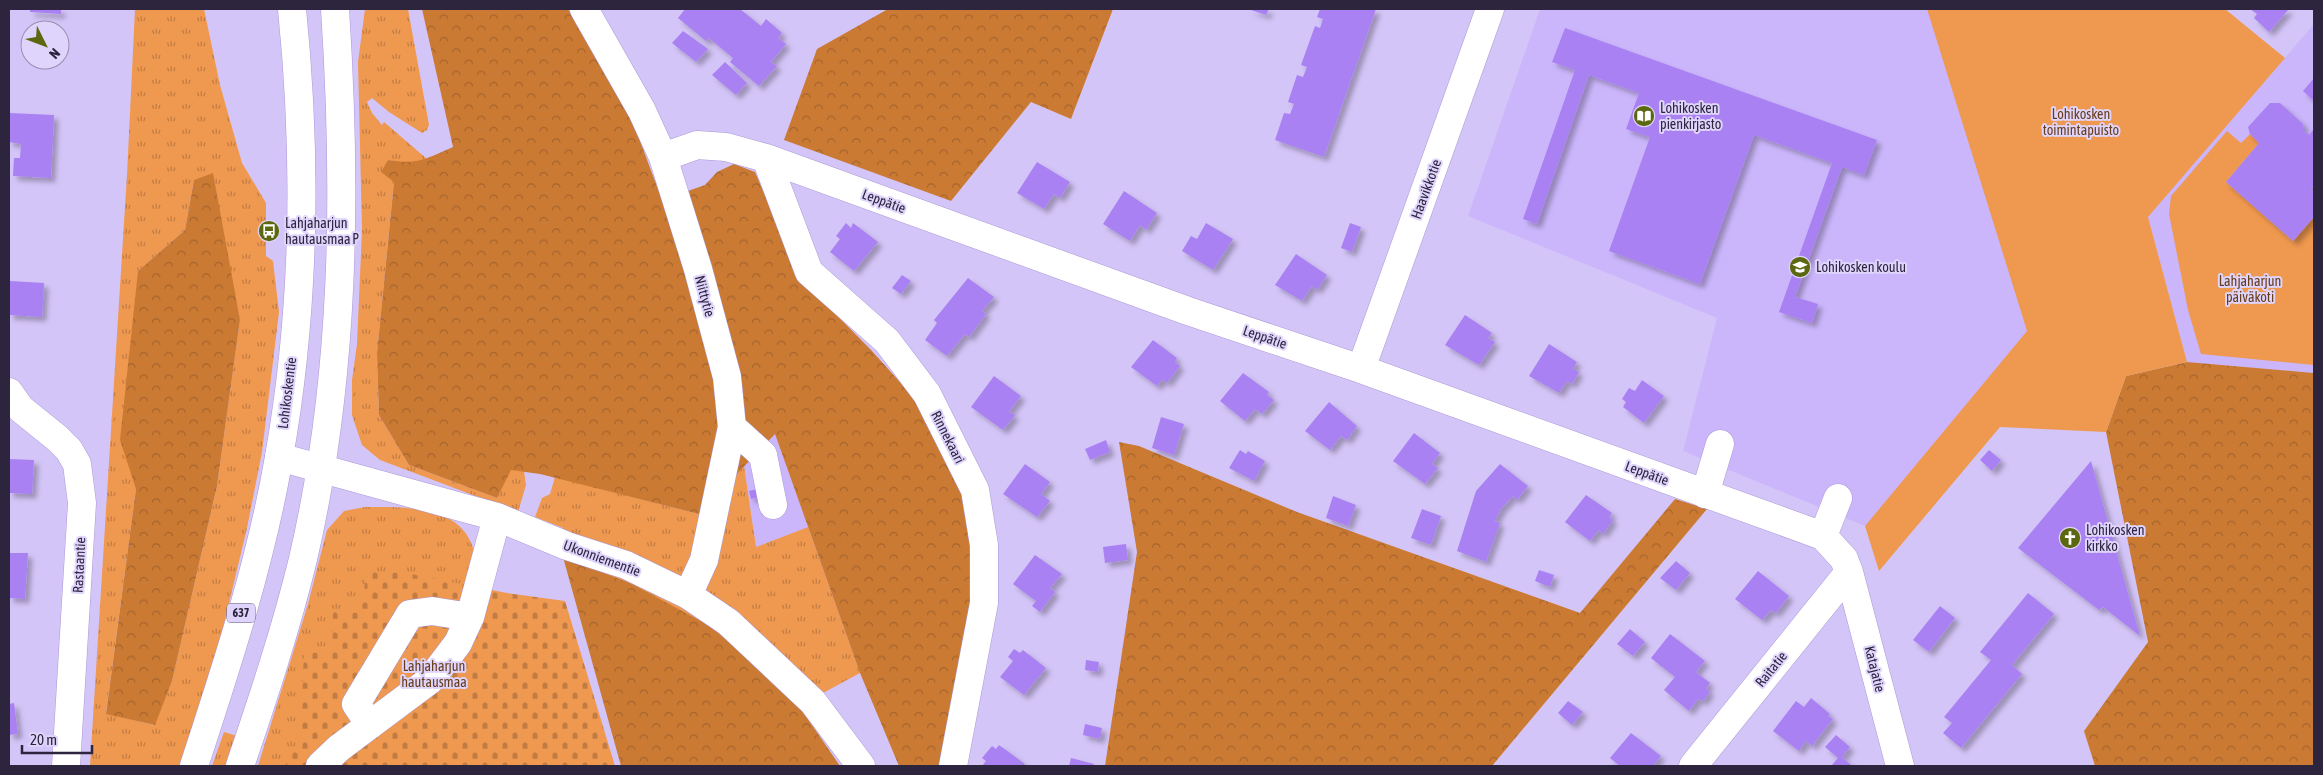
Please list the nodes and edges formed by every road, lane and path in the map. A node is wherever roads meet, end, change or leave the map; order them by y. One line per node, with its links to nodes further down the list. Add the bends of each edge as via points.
1 (292, 9): 11 (street, Lohikoskentie / 637, via 297,57 301,204 296,320)
2 (335, 9): 12 (street, via 341,104 339,318)
3 (1490, 9): 7 (street, Haavikkotie)
4 (587, 10): 5 (street, Niittytie)
5 (663, 157): 6 (street, Leppätie, via 697,145 726,147); 9 (street, Niittytie, via 727,377)
6 (766, 158): 7 (street, Leppätie, via 1188,311); 27 (street, Rinnekaari, via 809,272 886,341 927,394 976,490 984,545 984,603)
7 (1361, 369): 13 (street, Leppätie)
8 (9, 392): 22 (street, Rastaantie, via 21,409 69,450 77,464 82,503)
9 (732, 427): 15 (street, via 763,455); 19 (street, Niittytie, via 704,560)
10 (1720, 444): 13 (street)
11 (279, 457): 12 (street, Ukonniementie); 23 (street, Lohikoskentie / 637, via 230,656)
12 (320, 466): 16 (street, Ukonniementie); 24 (street, via 303,558 271,675)
13 (1705, 494): 17 (street, Leppätie)
14 (1838, 498): 17 (street)
15 (773, 505)
16 (497, 517): 19 (street, Ukonniementie, via 567,546 626,565); 20 (street)
17 (1824, 536): 18 (street, Leppätie, via 1844,559)
18 (1849, 572): 28 (street, Raitatie); 29 (street, Katajatie)
19 (688, 595): 26 (street, Ukonniementie, via 728,622 812,702)
20 (470, 617): 21 (street, via 458,644 430,680); 21 (street, via 432,611 410,614 356,704)
21 (370, 725): 25 (street)
22 (66, 766)
23 (194, 766)
24 (240, 766)
25 (320, 766)
26 (861, 766)
27 (953, 766)
28 (1693, 766)
29 (1900, 766)

